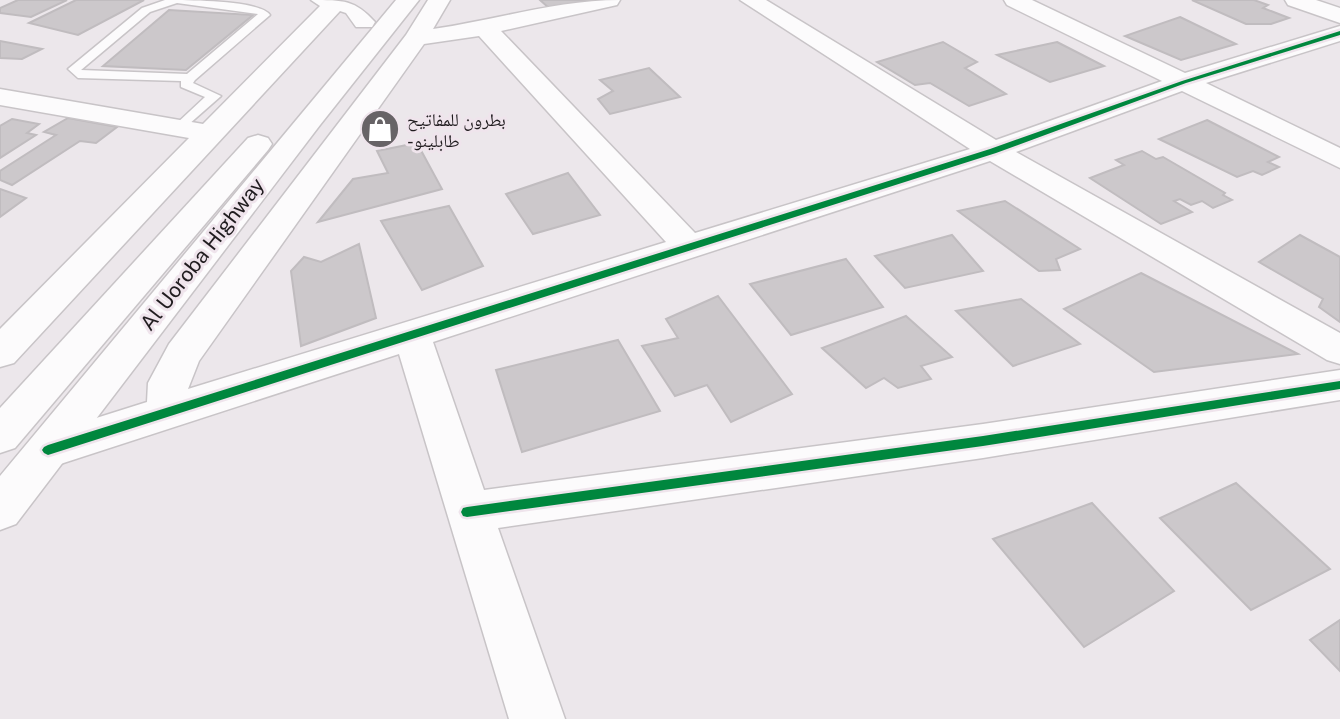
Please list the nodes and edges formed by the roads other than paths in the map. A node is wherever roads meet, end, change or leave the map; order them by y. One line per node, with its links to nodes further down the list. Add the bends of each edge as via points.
1 (408, 0): 27 (main road, Al Uoroba Highway)
2 (439, 0): 12 (main road)
3 (610, 0): 10 (main road)
4 (751, 0): 18 (main road)
5 (1016, 0): 14 (main road)
6 (1296, 0): 9 (main road)
7 (332, 1): 8 (main road); 17 (main road)
8 (373, 11): 26 (main road, Al Uoroba Highway)
9 (1340, 16)
10 (485, 28): 12 (main road); 20 (main road)
11 (1340, 33): 14 (main road)
12 (416, 38): 25 (main road, via 183,354 169,383)
13 (190, 78): 13 (lane, via 264,15 262,11 176,0 162,3 146,10 74,69 95,76); 16 (lane, via 186,84 214,96)
14 (1184, 82): 18 (main road); 19 (main road)
15 (0, 97): 16 (main road)
16 (180, 128): 17 (main road)
17 (212, 134): 22 (main road)
18 (993, 151): 20 (main road); 23 (main road)
19 (1340, 159)
20 (687, 245): 21 (main road)
21 (411, 333): 25 (main road); 29 (main road)
22 (8, 335)
23 (1340, 350)
24 (1340, 385): 29 (main road, via 983,441)
25 (167, 411): 27 (main road)
26 (0, 436)
27 (48, 450): 28 (main road, Al Uoroba Highway)
28 (0, 510)
29 (467, 512): 30 (main road)
30 (537, 719)

